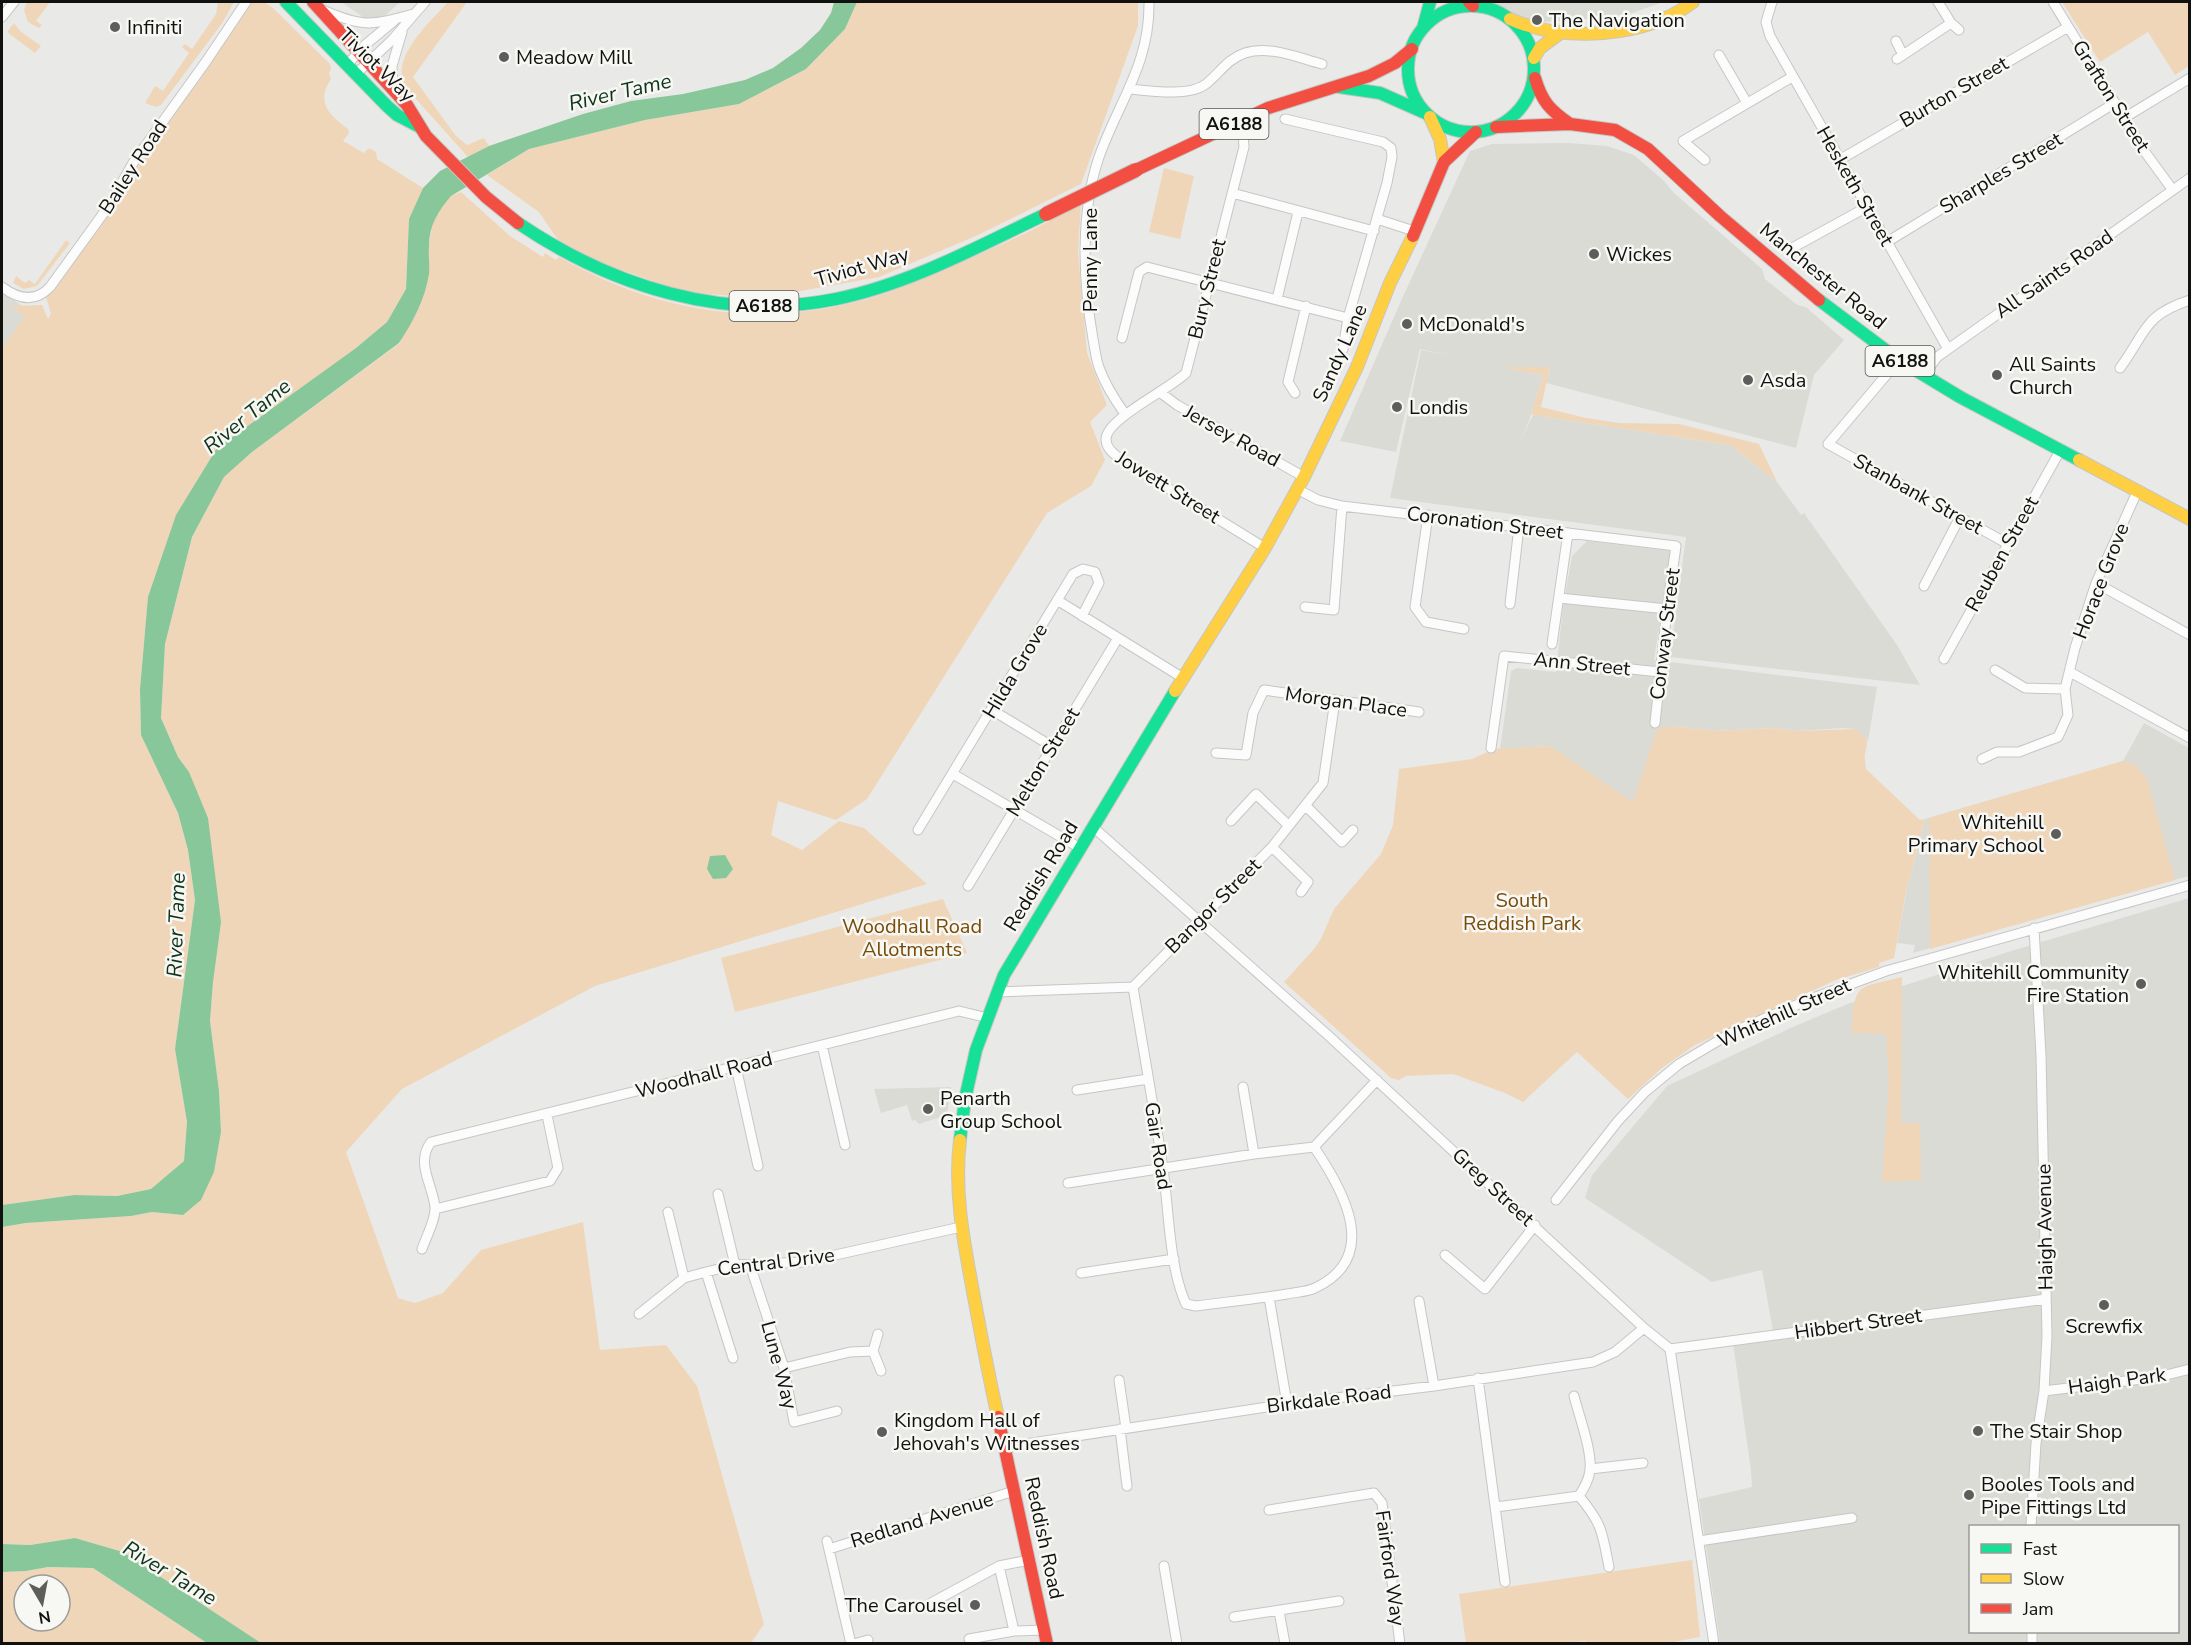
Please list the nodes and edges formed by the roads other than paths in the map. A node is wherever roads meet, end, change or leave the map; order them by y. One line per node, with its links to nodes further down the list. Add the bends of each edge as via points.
1 (14, 2): 14 (street)
2 (246, 2): 60 (street, Bailey Road, via 50,287 38,296 25,298)
3 (286, 2): 29 (main road, Tiviot Way / A6188)
4 (425, 2): 13 (street)
5 (1149, 2): 35 (street, Penny Lane, via 1147,41)
6 (1430, 2): 20 (main road)
7 (1693, 2): 22 (main road, via 1651,25)
8 (1772, 2): 31 (street, Hesketh Street, via 1766,22)
9 (1938, 2): 17 (street)
10 (2053, 2): 19 (street, Grafton Street)
11 (1471, 4): 16 (main road); 20 (main road, via 1437,16)
12 (316, 5): 15 (street, via 354,23); 26 (main road, Tiviot Way / A6188)
13 (413, 14): 15 (street); 18 (street)
14 (2, 17)
15 (396, 19): 26 (street)
16 (1510, 19): 22 (main road, via 1531,28); 27 (main road, via 1530,45)
17 (1951, 23): 21 (street); 23 (street, via 1900,57)
18 (403, 27): 26 (street); 34 (street, via 392,66)
19 (2068, 27): 37 (street, Grafton Street); 46 (street, Burton Street)
20 (1423, 28): 24 (main road)
21 (1959, 30)
22 (1563, 32): 27 (main road, via 1540,48)
23 (1896, 40)
24 (1412, 49): 33 (main road, Tiviot Way / A6188, via 1378,72); 38 (main road, via 1408,66 1410,84 1416,100)
25 (1719, 55): 36 (street)
26 (364, 57): 29 (street); 29 (street); 34 (main road, Tiviot Way / A6188)
27 (1534, 58): 30 (main road)
28 (1322, 64): 35 (street, via 1269,51 1246,52 1227,62 1205,85 1190,90)
29 (351, 70): 42 (main road, Tiviot Way / A6188, via 397,115)
30 (1534, 73): 41 (main road, Manchester Road / A6188, via 1546,107); 43 (main road, via 1523,106)
31 (1792, 77): 36 (street); 46 (street, Hesketh Street)
32 (2190, 78): 39 (street)
33 (1335, 87): 38 (main road, Tiviot Way / A6188, via 1380,93); 42 (main road, Tiviot Way / A6188, bridge, via 1268,108 950,259 888,284 792,306 740,306 688,299 634,284 593,267 534,234 489,201)
34 (393, 89): 42 (main road, Tiviot Way / A6188)
35 (1130, 89): 73 (street, Penny Lane, via 1099,159 1086,217 1088,298 1095,349 1106,385)
36 (1747, 103): 47 (street, via 1680,138)
37 (2115, 103): 39 (street, Grafton Street); 57 (street, Sharples Street)
38 (1429, 116): 44 (main road, via 1458,131); 48 (main road, via 1443,145)
39 (2124, 118): 50 (street, Grafton Street)
40 (1285, 119): 54 (street, Sandy Lane, via 1383,142 1391,148)
41 (1570, 124): 43 (main road, Manchester Road / A6188); 68 (main road, Manchester Road / A6188, via 1610,129 1648,149 1811,294)
42 (418, 126)
43 (1496, 127): 44 (main road)
44 (1476, 132): 48 (main road, Sandy Lane)
45 (1243, 134): 51 (street, Bury Street, via 1244,147)
46 (1841, 159): 52 (street, Hesketh Street)
47 (1705, 160)
48 (1444, 162): 56 (main road, Sandy Lane)
49 (2190, 178): 50 (street, All Saints Road)
50 (2172, 189): 67 (street, All Saints Road)
51 (1232, 194): 53 (street); 59 (street, Bury Street)
52 (1867, 207): 57 (street, Hesketh Street); 58 (street)
53 (1298, 212): 55 (street); 61 (street)
54 (1377, 219): 55 (street, Sandy Lane); 56 (street)
55 (1374, 231): 64 (street, Sandy Lane)
56 (1414, 231): 75 (main road, Sandy Lane, via 1357,368)
57 (1887, 242): 67 (street, Hesketh Street)
58 (1794, 247)
59 (1209, 282): 61 (street); 65 (street, via 1147,267 1139,272); 71 (street, Bury Street, via 1186,374)
60 (2, 287)
61 (1277, 299): 63 (street)
62 (2190, 300): 69 (street, via 2169,307 2151,320)
63 (1306, 306): 64 (street); 72 (street, via 1288,382)
64 (1348, 318): 66 (street, Sandy Lane)
65 (1122, 338)
66 (1343, 349)
67 (1948, 349): 70 (street, All Saints Road, via 1933,360)
68 (1899, 360): 70 (main road, Manchester Road / A6188); 79 (street, Stanbank Street, via 1828,444)
69 (2120, 368)
70 (1924, 375): 74 (main road, Manchester Road / A6188)
71 (1161, 393): 73 (street, Bury Street); 75 (street, Jersey Road)
72 (1295, 393)
73 (1125, 414): 85 (street, Jowett Street, via 1108,430 1109,450)
74 (2061, 449): 76 (main road, Manchester Road / A6188); 83 (street, Reuben Street)
75 (1300, 483): 77 (street, Coronation Street, via 1318,500); 85 (main road, Reddish Road)
76 (2137, 492): 80 (main road, Manchester Road / A6188); 86 (street, Horace Grove)
77 (1342, 506): 78 (street, Coronation Street); 91 (street, via 1334,610)
78 (1428, 516): 81 (street, Coronation Street); 94 (street, via 1415,607 1426,622)
79 (1960, 517): 83 (street, Stanbank Street); 87 (street)
80 (2190, 519)
81 (1519, 527): 82 (street, Coronation Street); 90 (street)
82 (1568, 533): 84 (street, Coronation Street); 88 (street)
83 (2008, 544): 98 (street, Reuben Street)
84 (1676, 546): 92 (street, Conway Street)
85 (1265, 548): 102 (main road, Reddish Road)
86 (2096, 583): 95 (street); 101 (street, Horace Grove)
87 (1924, 586)
88 (1559, 598): 92 (street); 97 (street)
89 (1057, 600): 93 (street); 93 (street, Hilda Grove, via 1073,574 1083,569 1095,572 1100,583); 105 (street, Hilda Grove)
90 (1510, 604)
91 (1305, 607)
92 (1667, 609): 100 (street, Conway Street)
93 (1082, 616): 96 (street)
94 (1464, 628)
95 (2190, 635)
96 (1118, 638): 102 (street); 109 (street, Melton Street)
97 (1552, 644)
98 (1944, 659)
99 (1995, 670): 103 (street, via 2025,688)
100 (1660, 672): 107 (street, Conway Street); 110 (street, Ann Street, via 1504,656)
101 (2070, 672): 103 (street, Horace Grove); 108 (street)
102 (1183, 678): 118 (main road, Reddish Road)
103 (2066, 689): 112 (street, Horace Grove, via 2068,715 2058,737 2019,752 1997,752)
104 (1335, 700): 106 (street, Morgan Place); 111 (street, Morgan Place, via 1264,690 1253,713 1246,754); 114 (street, Bangor Street, via 1323,783)
105 (992, 710): 109 (street); 113 (street, Hilda Grove)
106 (1419, 712)
107 (1655, 723)
108 (2190, 738)
109 (1053, 747): 115 (street, Melton Street)
110 (1491, 748)
111 (1216, 753)
112 (1982, 759)
113 (953, 774): 115 (street); 119 (street, Hilda Grove)
114 (1306, 806): 117 (street, Bangor Street); 120 (street, via 1342,842)
115 (1015, 810): 122 (street); 124 (street, Melton Street)
116 (1231, 821): 117 (street, via 1256,794)
117 (1288, 825): 121 (street, Bangor Street)
118 (1093, 827): 122 (main road, Reddish Road); 126 (street, Greg Street)
119 (918, 830)
120 (1353, 830)
121 (1272, 847): 125 (street, via 1308,882); 126 (street, Bangor Street)
122 (1080, 848): 129 (main road, Reddish Road, via 1004,975)
123 (2190, 885): 127 (street, Whitehill Street)
124 (968, 886)
125 (1301, 892)
126 (1199, 919): 128 (street, Bangor Street); 134 (street, Greg Street)
127 (2034, 928): 145 (street, Whitehill Street, via 1886,971 1733,1032 1679,1064 1645,1092); 159 (street, Haigh Avenue)
128 (1133, 987): 129 (street); 133 (street, Gair Road)
129 (998, 992): 130 (main road, Reddish Road)
130 (988, 1017): 131 (street, Woodhall Road, via 959,1011); 149 (main road, Reddish Road, via 965,1099 958,1159)
131 (822, 1045): 132 (street, Woodhall Road); 138 (street)
132 (736, 1067): 137 (street, Woodhall Road); 141 (street)
133 (1148, 1079): 136 (street); 142 (street, Gair Road)
134 (1377, 1080): 139 (street); 148 (street, Greg Street)
135 (1243, 1088): 140 (street)
136 (1077, 1090)
137 (547, 1114): 146 (street, via 558,1168 550,1181); 146 (street, Woodhall Road, via 430,1142 424,1151 424,1162)
138 (844, 1145)
139 (1314, 1147): 140 (street); 158 (street, via 1329,1169 1349,1215 1353,1238 1348,1259 1335,1275 1314,1289)
140 (1254, 1154): 142 (street)
141 (758, 1166)
142 (1162, 1168): 143 (street); 152 (street, Gair Road)
143 (1068, 1183)
144 (718, 1194): 153 (street)
145 (1556, 1200)
146 (435, 1209): 150 (street)
147 (668, 1212): 157 (street)
148 (1535, 1225): 151 (street, via 1485,1289); 162 (street, Greg Street)
149 (961, 1227): 154 (street, Central Drive, via 804,1262); 178 (main road, Reddish Road)
150 (422, 1249)
151 (1445, 1255)
152 (1174, 1259): 156 (street); 158 (street, Gair Road, via 1186,1304)
153 (735, 1265): 154 (street, Central Drive); 155 (street, Central Drive)
154 (750, 1265): 167 (street, Lune Way)
155 (706, 1272): 157 (street, Central Drive); 166 (street)
156 (1081, 1273)
157 (684, 1278): 161 (street, Central Drive)
158 (1269, 1297): 175 (street)
159 (2046, 1299): 164 (street, Hibbert Street); 173 (street, Haigh Avenue)
160 (1419, 1301): 172 (street)
161 (639, 1314)
162 (1644, 1328): 164 (street, Greg Street); 170 (street, Birkdale Road, via 1615,1352 1593,1362)
163 (878, 1335): 165 (street)
164 (1670, 1349): 188 (street)
165 (873, 1351): 167 (street, via 850,1352); 169 (street)
166 (733, 1358)
167 (784, 1368): 176 (street, Lune Way, via 794,1422)
168 (2190, 1369): 173 (street, Haigh Park, via 2158,1377)
169 (881, 1371)
170 (1478, 1378): 172 (street, Birkdale Road); 184 (street)
171 (1119, 1380): 177 (street)
172 (1434, 1386): 175 (street, Birkdale Road)
173 (2043, 1391): 187 (street, Haigh Avenue)
174 (1574, 1396): 180 (street)
175 (1287, 1404): 177 (street, Birkdale Road)
176 (837, 1411)
177 (1123, 1429): 178 (street, Birkdale Road); 181 (street)
178 (1005, 1447): 182 (main road, Reddish Road)
179 (1643, 1463): 180 (street)
180 (1590, 1469): 183 (street)
181 (1128, 1486)
182 (1014, 1491): 189 (main road, Reddish Road); 202 (street, Redland Avenue, via 828,1545)
183 (1579, 1496): 184 (street); 192 (street, via 1601,1528)
184 (1496, 1507): 193 (street)
185 (1269, 1510): 205 (street, Fairford Way, via 1374,1493 1382,1503)
186 (1852, 1518): 188 (street)
187 (2031, 1525)
188 (1699, 1541): 206 (street)
189 (1029, 1560): 190 (street); 199 (main road, Reddish Road)
190 (999, 1566): 195 (street); 198 (street)
191 (1164, 1566): 203 (street)
192 (1609, 1567)
193 (1505, 1582)
194 (1339, 1601): 196 (street)
195 (920, 1609)
196 (1279, 1611): 197 (street); 204 (street)
197 (1234, 1617)
198 (1014, 1631): 199 (street); 200 (street)
199 (1045, 1637)
200 (969, 1639)
201 (868, 1640): 202 (street, Redland Avenue)
202 (852, 1644)
203 (1177, 1644)
204 (1285, 1644)
205 (1400, 1644)
206 (1714, 1644)

